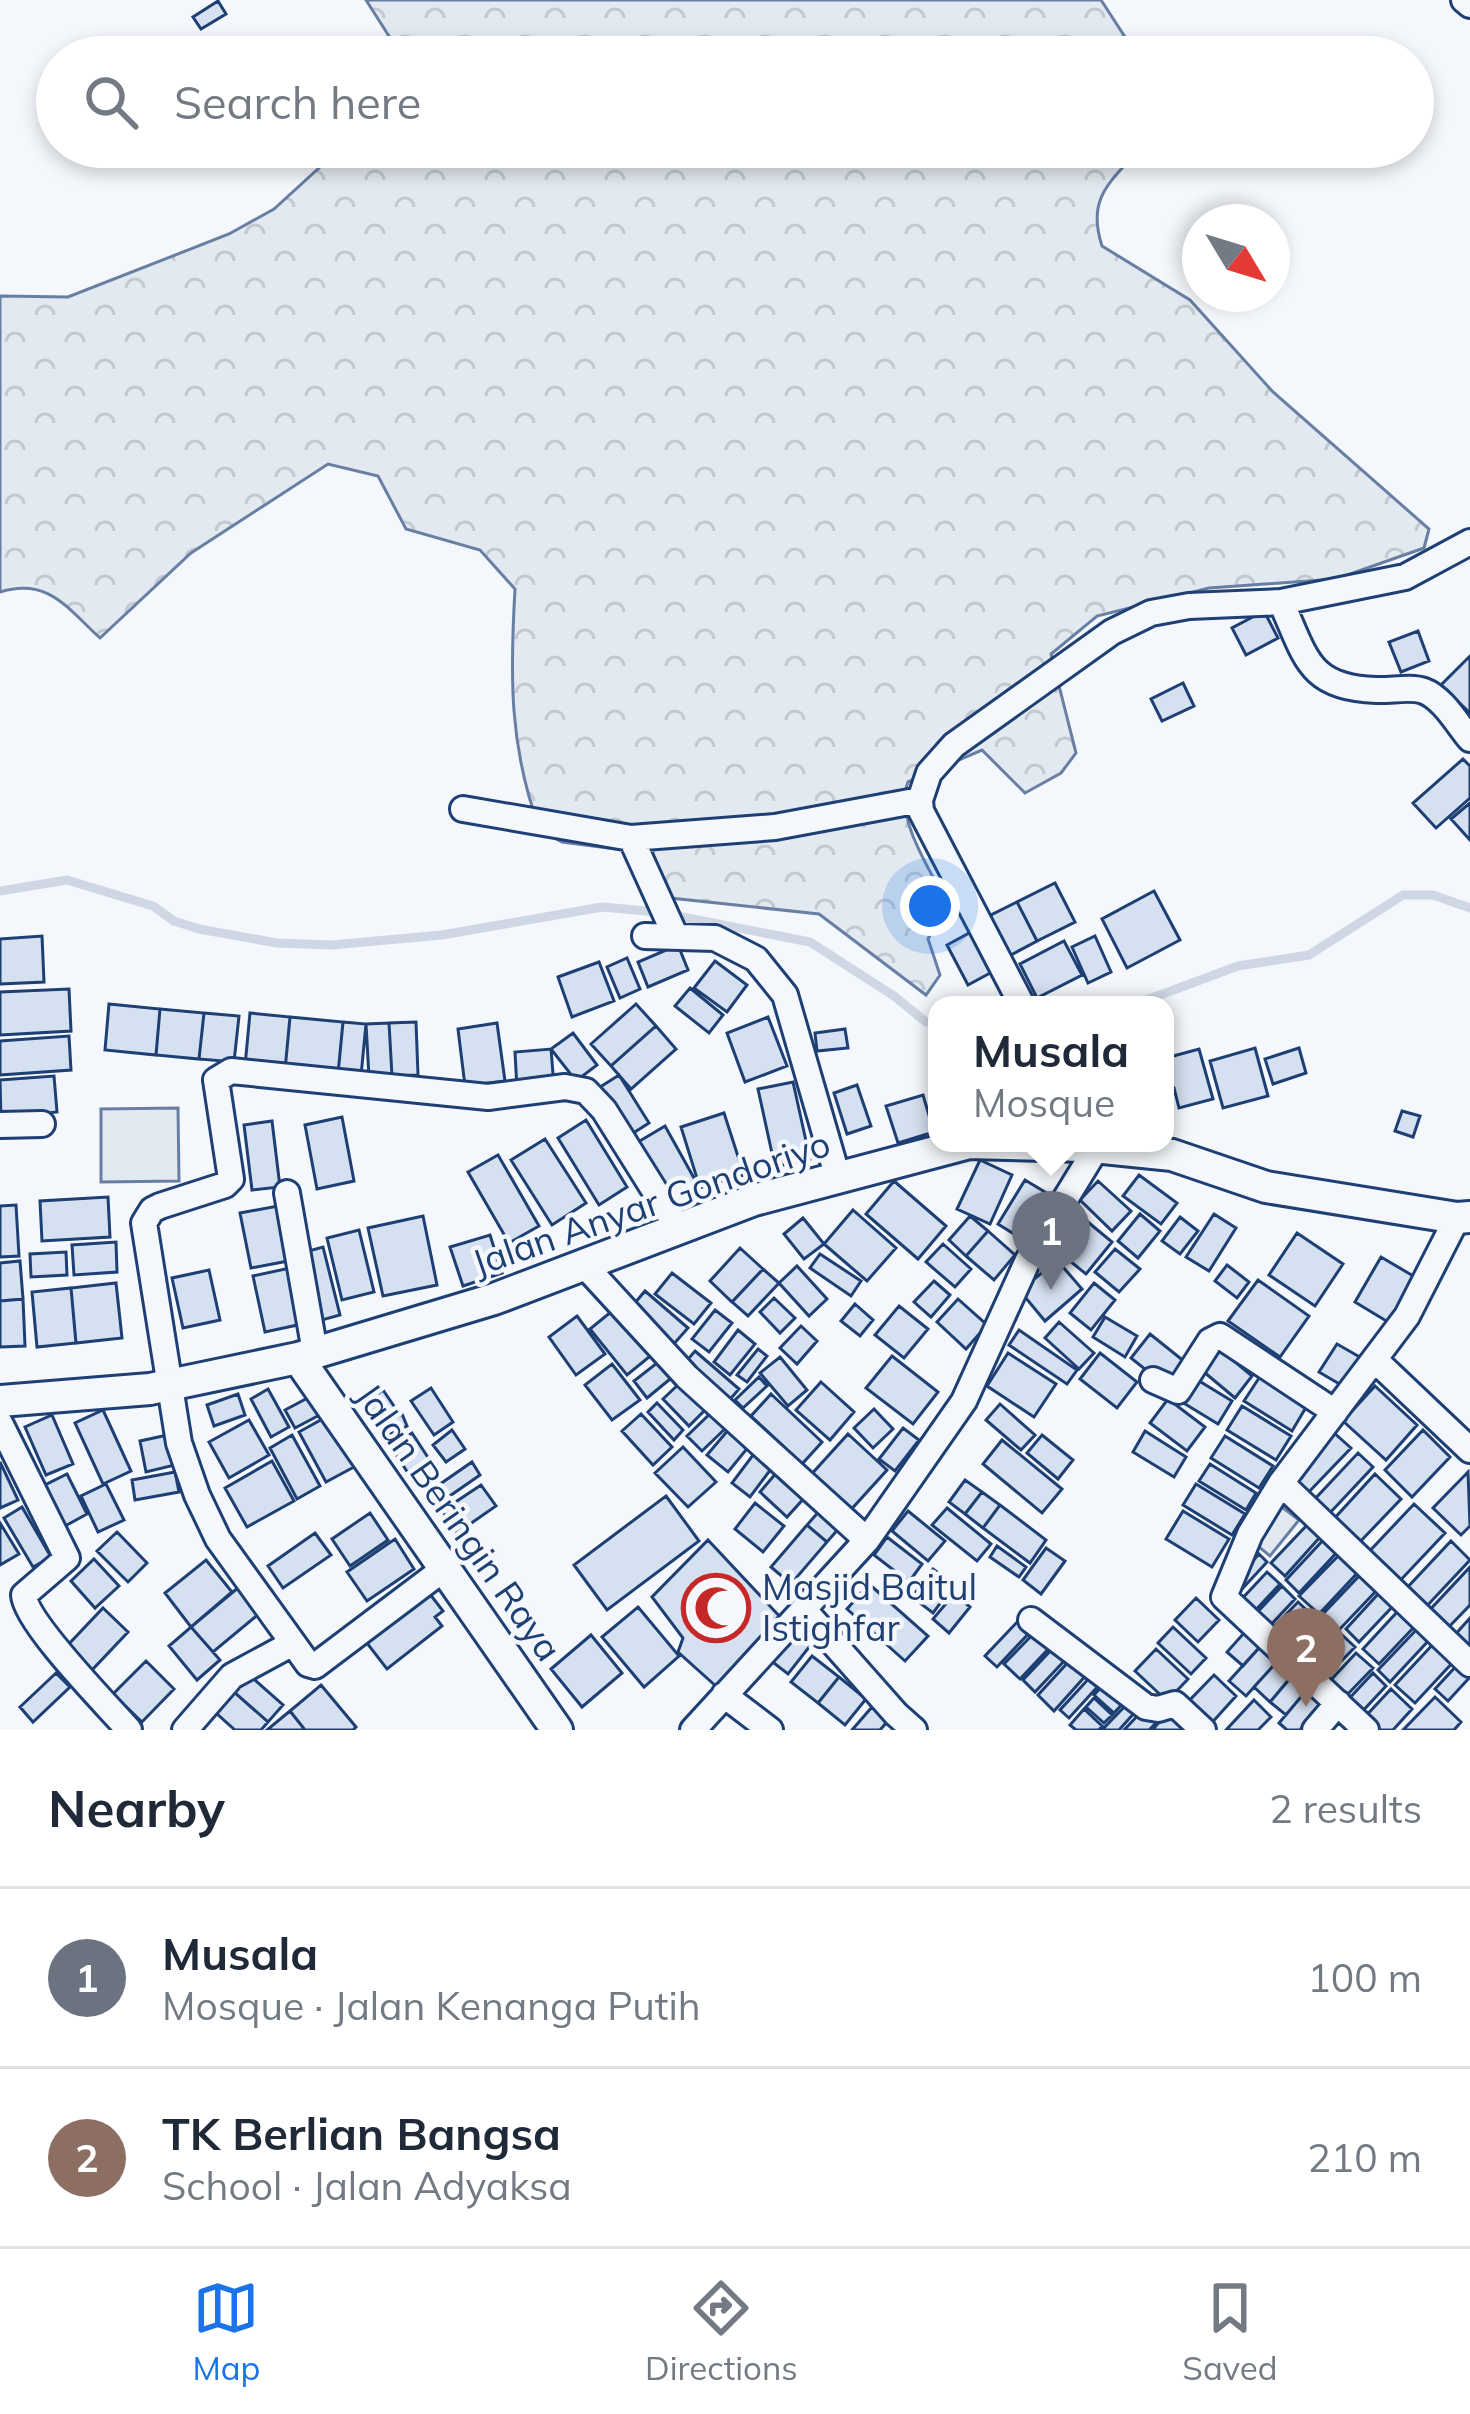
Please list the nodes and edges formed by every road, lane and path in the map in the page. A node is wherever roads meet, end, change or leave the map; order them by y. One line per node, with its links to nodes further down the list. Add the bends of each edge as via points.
1 (1470, 542): 2 (street, via 1405,577)
2 (1281, 602): 3 (street, via 1309,662 1330,684 1422,690); 4 (street, via 1189,606 1112,632 954,745 929,773)
3 (1470, 739)
4 (920, 800): 6 (street, via 775,827); 9 (street)
5 (463, 809): 6 (street)
6 (631, 838): 7 (street)
7 (673, 930): 8 (street); 15 (street, via 715,938 756,959 790,1002)
8 (645, 935)
9 (1017, 996)
10 (42, 1124): 11 (street)
11 (0, 1125)
12 (935, 1152): 15 (street, Jalan Anyar Gondoriyo)
13 (1094, 1152): 29 (street, via 1028,1260 964,1401)
14 (1144, 1152): 17 (street, Jalan Anyar Gondoriyo, via 1266,1187)
15 (838, 1178): 18 (street, Jalan Anyar Gondoriyo)
16 (287, 1193): 20 (street)
17 (1464, 1217): 21 (street)
18 (678, 1228): 19 (street, Jalan Anyar Gondoriyo); 23 (street, via 586,1091 488,1097 224,1073 216,1080 231,1179 152,1210 144,1223)
19 (585, 1265): 20 (street, Jalan Anyar Gondoriyo); 29 (street, via 688,1377)
20 (307, 1355): 23 (street, Jalan Anyar Gondoriyo); 30 (street, Jalan Beringin Raya)
21 (1375, 1360): 25 (street); 27 (street)
22 (1153, 1380): 25 (street, via 1178,1391 1220,1336)
23 (169, 1385): 24 (street, Jalan Anyar Gondoriyo); 33 (street, via 196,1495)
24 (0, 1401)
25 (1335, 1412): 28 (street)
26 (0, 1423): 37 (street, via 67,1558 24,1595 24,1604)
27 (1470, 1450)
28 (1281, 1483): 34 (street); 36 (street, via 1224,1597)
29 (867, 1540): 31 (street)
30 (445, 1568): 33 (street, via 322,1664 308,1664); 39 (street, Jalan Beringin Raya)
31 (805, 1610): 35 (street); 42 (street)
32 (1030, 1620): 43 (street, via 1146,1707 1175,1703)
33 (293, 1643): 38 (street, via 232,1676)
34 (1470, 1664)
35 (724, 1694): 40 (street); 41 (street)
36 (1338, 1703): 44 (street); 45 (street)
37 (128, 1730)
38 (185, 1730)
39 (557, 1730)
40 (693, 1730)
41 (770, 1730)
42 (914, 1730)
43 (1203, 1730)
44 (1315, 1730)
45 (1366, 1730)

